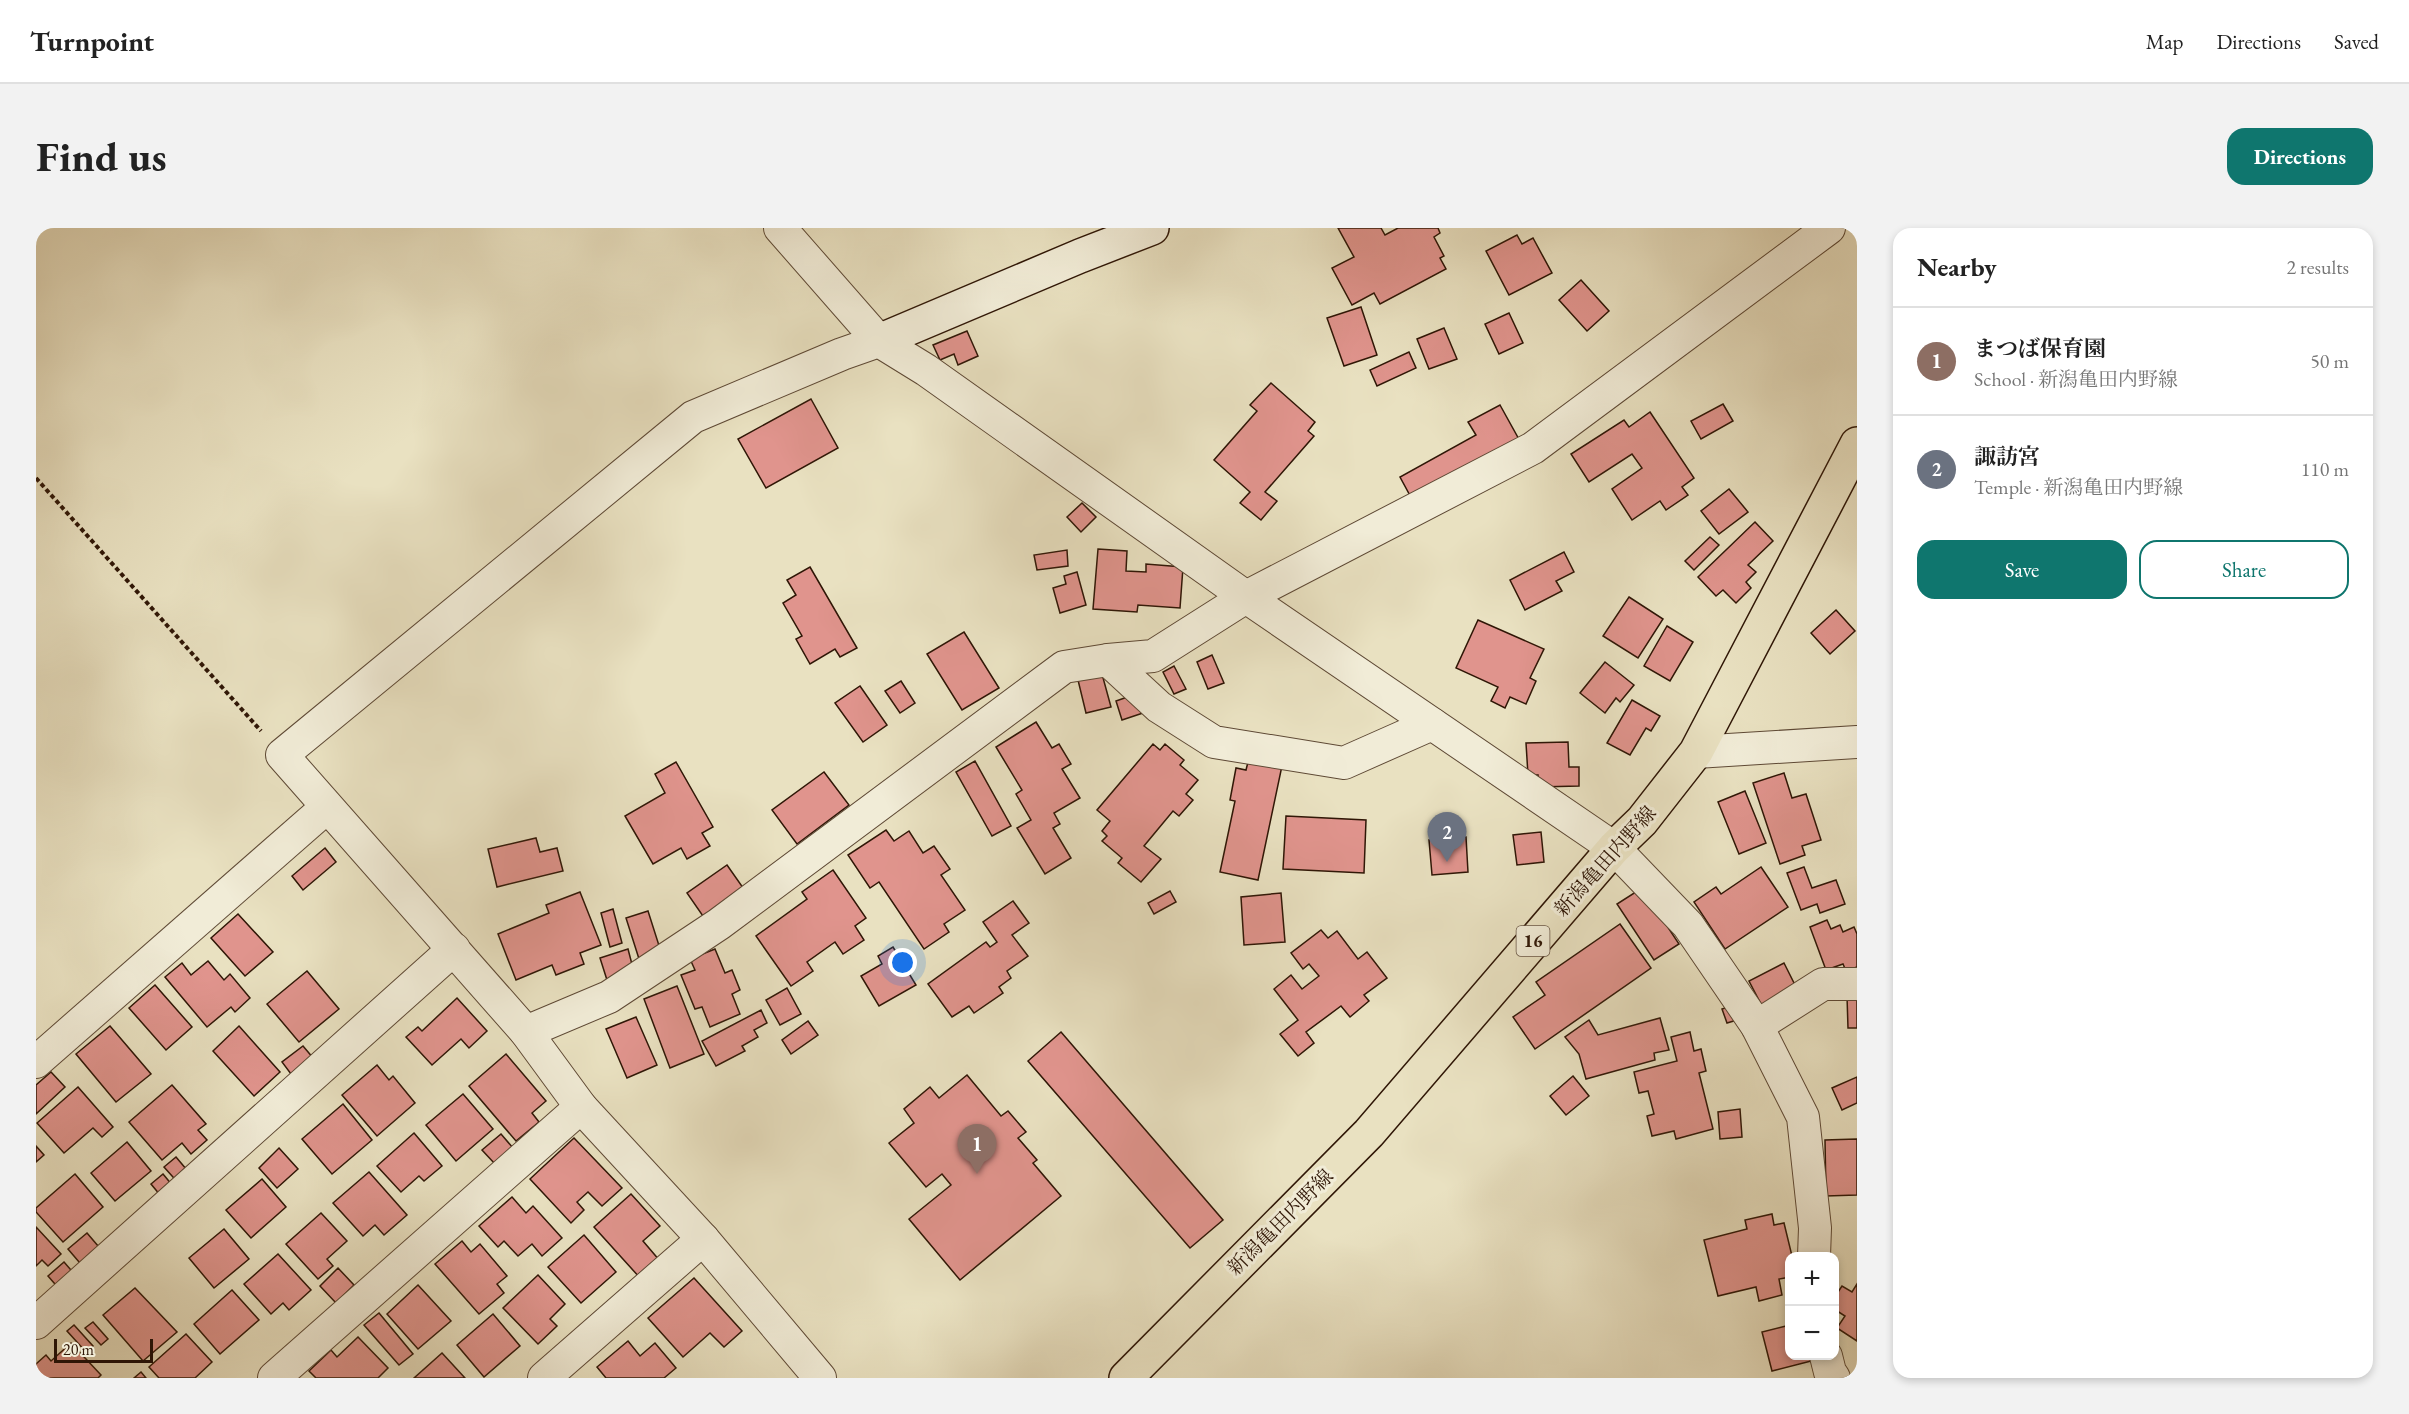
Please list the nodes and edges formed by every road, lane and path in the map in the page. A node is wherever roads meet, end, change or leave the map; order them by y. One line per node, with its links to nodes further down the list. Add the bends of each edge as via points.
1 (780, 228): 4 (street)
2 (1152, 228): 4 (street)
3 (1829, 228): 7 (street, via 1533,448)
4 (879, 342): 7 (street, via 926,370); 12 (street, via 693,417)
5 (1857, 444): 11 (main road, 新潟亀田内野線 / 16)
6 (36, 478): 12 (path)
7 (1246, 597): 8 (street, via 1153,657); 9 (street)
8 (1108, 660): 9 (street, via 1159,706 1214,742 1344,763); 18 (street, via 1064,667 719,924 609,997)
9 (1432, 724): 14 (street)
10 (1857, 742): 11 (street)
11 (1696, 752): 14 (main road, 新潟亀田内野線 / 16, via 1642,821)
12 (282, 755): 13 (street)
13 (327, 807): 15 (street); 19 (street)
14 (1614, 848): 17 (street, via 1688,925); 28 (main road, 新潟亀田内野線 / 16, via 1369,1133)
15 (454, 950): 18 (street); 23 (street)
16 (1857, 984): 17 (street, via 1823,984)
17 (1757, 1026): 22 (street, via 1803,1117)
18 (526, 1032): 20 (street)
19 (36, 1062)
20 (580, 1107): 21 (street); 25 (street)
21 (703, 1239): 26 (street); 27 (street)
22 (1814, 1252)
23 (36, 1323)
24 (1827, 1360): 29 (street)
25 (274, 1378)
26 (544, 1378)
27 (820, 1378)
28 (1126, 1378)
29 (1834, 1378)

